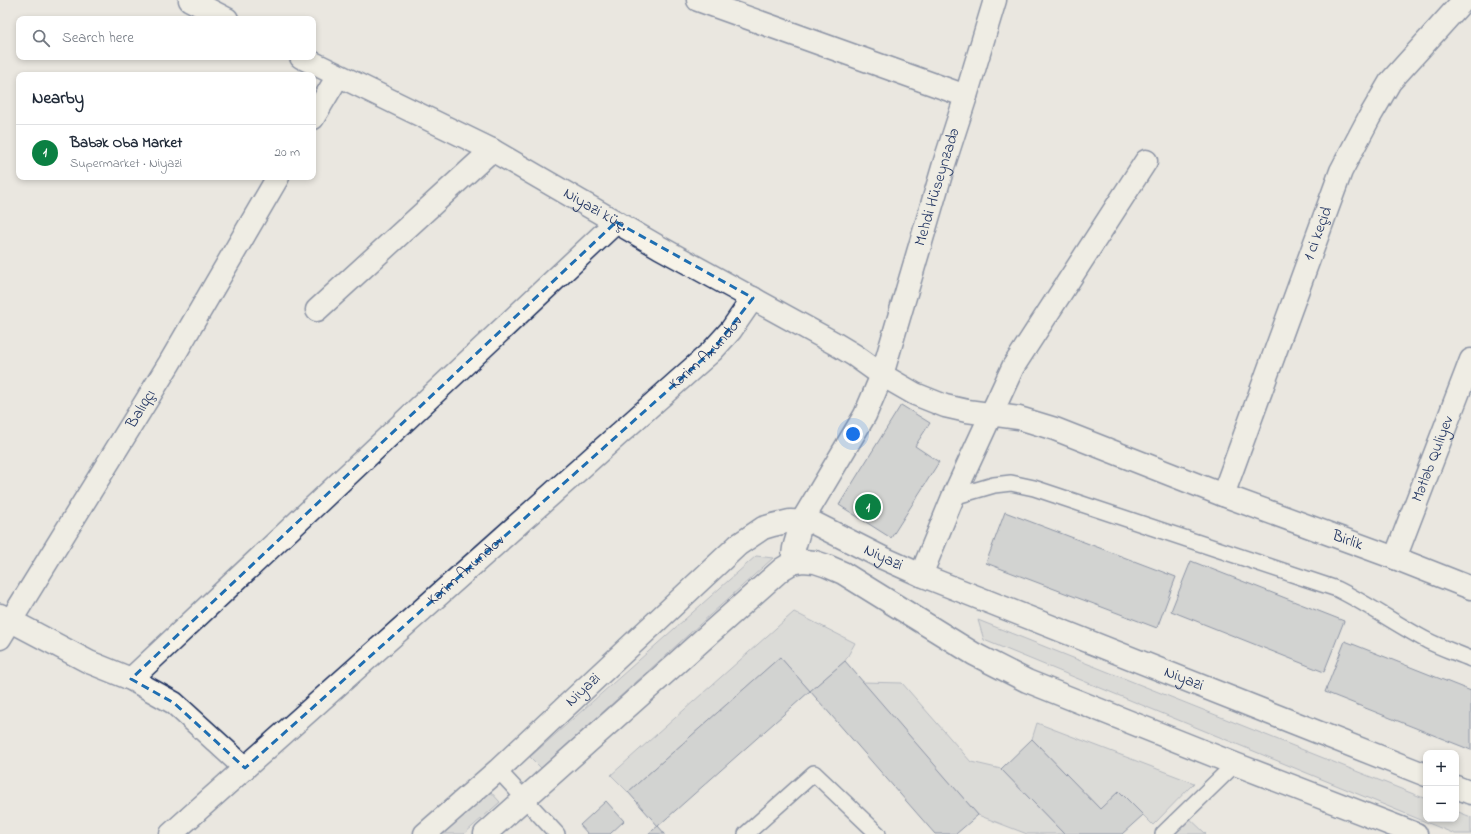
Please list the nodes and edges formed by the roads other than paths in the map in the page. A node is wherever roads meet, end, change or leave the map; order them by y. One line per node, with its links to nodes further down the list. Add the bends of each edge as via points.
1 (190, 0): 5 (street)
2 (698, 0): 8 (street)
3 (994, 0): 8 (street, Mehdi Hüseynzadə)
4 (1464, 0): 19 (street, 1 ci keçid, via 1390,82 1341,171)
5 (221, 16)
6 (307, 60): 7 (street, Niyazi küç.)
7 (338, 76): 9 (street); 10 (street, Niyazi küç.)
8 (966, 96): 17 (street, Mehdi Hüseynzadə)
9 (316, 113)
10 (492, 150): 13 (street, Niyazi küç.); 15 (street)
11 (1146, 161): 18 (street, via 1013,367)
12 (276, 180): 26 (street, Balıqçı, via 169,364)
13 (616, 222): 14 (street, Niyazi küç.); 28 (street)
14 (753, 298): 17 (street, Niyazi küç., via 834,343); 30 (street, Kərim Axundov, via 731,330 712,351)
15 (317, 310)
16 (1471, 360): 22 (street, Mətləb Quliyev)
17 (882, 375): 18 (street, Niyazi küç., via 915,394 945,406); 21 (street, Mehdi Hüseynzadə, via 865,416)
18 (991, 414): 19 (street, Birlik, via 1019,418 1055,430); 20 (street)
19 (1223, 495): 22 (street, Birlik)
20 (953, 497): 24 (street); 27 (lane, via 994,485 1011,483 1034,488 1337,589 1429,641)
21 (802, 521): 23 (street, Mehdi Hüseynzadə); 24 (street, Niyazi, via 822,526); 31 (street, Niyazi, via 790,521 763,528 738,545)
22 (1395, 558): 25 (street, Birlik)
23 (792, 563): 29 (street, Niyazi, via 815,562 833,568 1002,669); 35 (street, via 773,576)
24 (921, 575): 32 (street, Niyazi)
25 (1471, 588)
26 (4, 625): 28 (street)
27 (1471, 659)
28 (131, 679): 30 (street, via 174,703)
29 (1234, 764): 42 (lane); 43 (street, Niyazi)
30 (245, 768): 36 (street, Kərim Axundov)
31 (498, 770): 35 (lane); 37 (street, Niyazi)
32 (1423, 774)
33 (1459, 788): 34 (street)
34 (1471, 793)
35 (525, 799): 38 (street); 39 (lane)
36 (171, 834)
37 (426, 834)
38 (485, 834)
39 (557, 834)
40 (746, 834): 41 (lane, via 814,773)
41 (878, 834)
42 (1163, 834)
43 (1416, 834)

